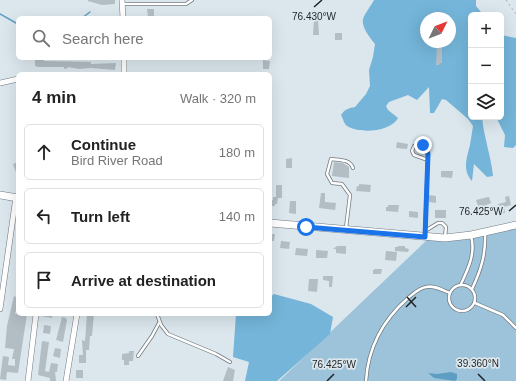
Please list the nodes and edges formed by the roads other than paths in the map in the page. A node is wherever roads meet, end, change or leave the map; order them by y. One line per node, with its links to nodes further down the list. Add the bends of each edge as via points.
1 (192, 0): 2 (lane, via 186,4)
2 (123, 2): 3 (street)
3 (123, 16)
4 (124, 60): 5 (street)
5 (124, 72)
6 (16, 79): 7 (street)
7 (0, 83)
8 (428, 160): 8 (lane, via 426,148 423,145 414,146 414,155); 17 (lane)
9 (354, 168): 15 (lane, via 344,160 331,158 327,174 332,183 342,184 350,195)
10 (0, 195): 11 (street)
11 (16, 198)
12 (16, 205): 24 (street)
13 (272, 224): 15 (street)
14 (516, 225): 16 (street)
15 (346, 230): 17 (street)
16 (485, 233): 18 (street); 21 (lane, via 483,264)
17 (425, 234): 19 (street); 19 (lane, via 438,223 442,223 446,227)
18 (471, 235): 19 (street); 20 (lane, via 473,251)
19 (445, 238)
20 (461, 284): 21 (lane); 22 (lane, via 454,287)
21 (472, 289): 23 (lane)
22 (450, 293): 23 (lane, via 449,301 457,310 466,311); 34 (lane, via 434,287 424,287 396,309 378,336 367,367)
23 (475, 303): 29 (lane, via 503,315)
24 (0, 309)
25 (36, 316): 32 (street)
26 (77, 316): 33 (street)
27 (158, 316): 28 (lane)
28 (159, 322): 30 (lane); 31 (lane, via 163,329 173,336)
29 (516, 328)
30 (138, 356)
31 (230, 362)
32 (28, 381)
33 (66, 381)
34 (366, 381)

